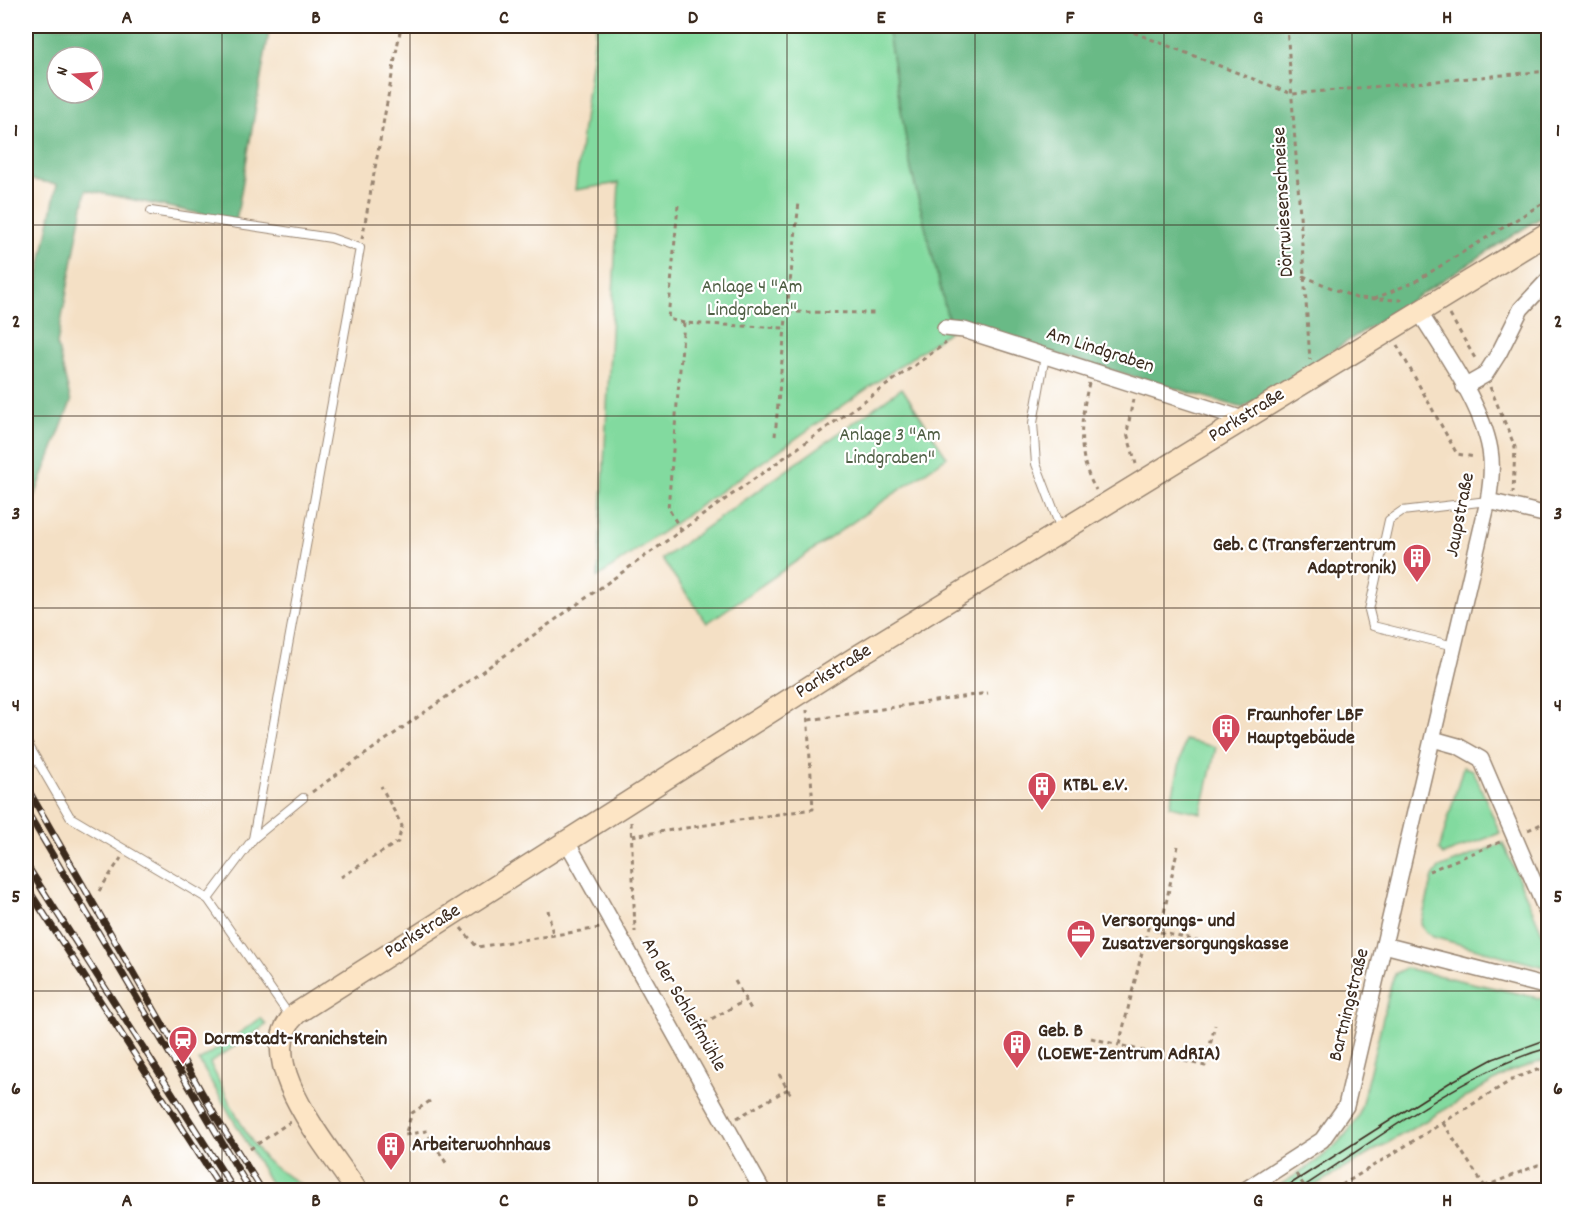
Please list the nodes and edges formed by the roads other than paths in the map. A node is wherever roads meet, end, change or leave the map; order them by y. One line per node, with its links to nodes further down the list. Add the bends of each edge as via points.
1 (151, 211): 16 (lane, via 330,238 360,248)
2 (1548, 233): 4 (street, Parkstraße)
3 (1548, 280): 7 (street, via 1521,309 1485,375)
4 (1417, 314): 7 (street, Jaupstraße); 8 (street, Parkstraße)
5 (945, 328): 6 (street, Am Lindgraben, via 964,330)
6 (1045, 356): 8 (street, Am Lindgraben); 11 (lane, via 1033,423 1035,464)
7 (1464, 387): 9 (street, Jaupstraße, via 1490,448)
8 (1243, 419): 11 (street, Parkstraße)
9 (1488, 501): 10 (street); 12 (street, Jaupstraße); 12 (lane, via 1402,511 1389,520 1369,610 1373,626)
10 (1548, 515)
11 (1061, 531): 17 (street, Parkstraße)
12 (1454, 646): 13 (street, Jaupstraße)
13 (1433, 739): 19 (street, via 1458,746 1481,759); 20 (street, Jaupstraße)
14 (26, 741): 18 (lane, via 70,817)
15 (303, 798): 16 (lane)
16 (253, 839): 18 (lane)
17 (567, 842): 22 (street, Parkstraße); 24 (street, An der Schleifmühle)
18 (208, 899): 22 (lane)
19 (1548, 915)
20 (1384, 945): 21 (street, Bartningstraße); 25 (street, Bartningstraße, via 1346,1106 1322,1140)
21 (1548, 987)
22 (291, 1018): 23 (street, via 282,1036 281,1058 288,1083)
23 (356, 1191)
24 (762, 1191)
25 (1245, 1191)

